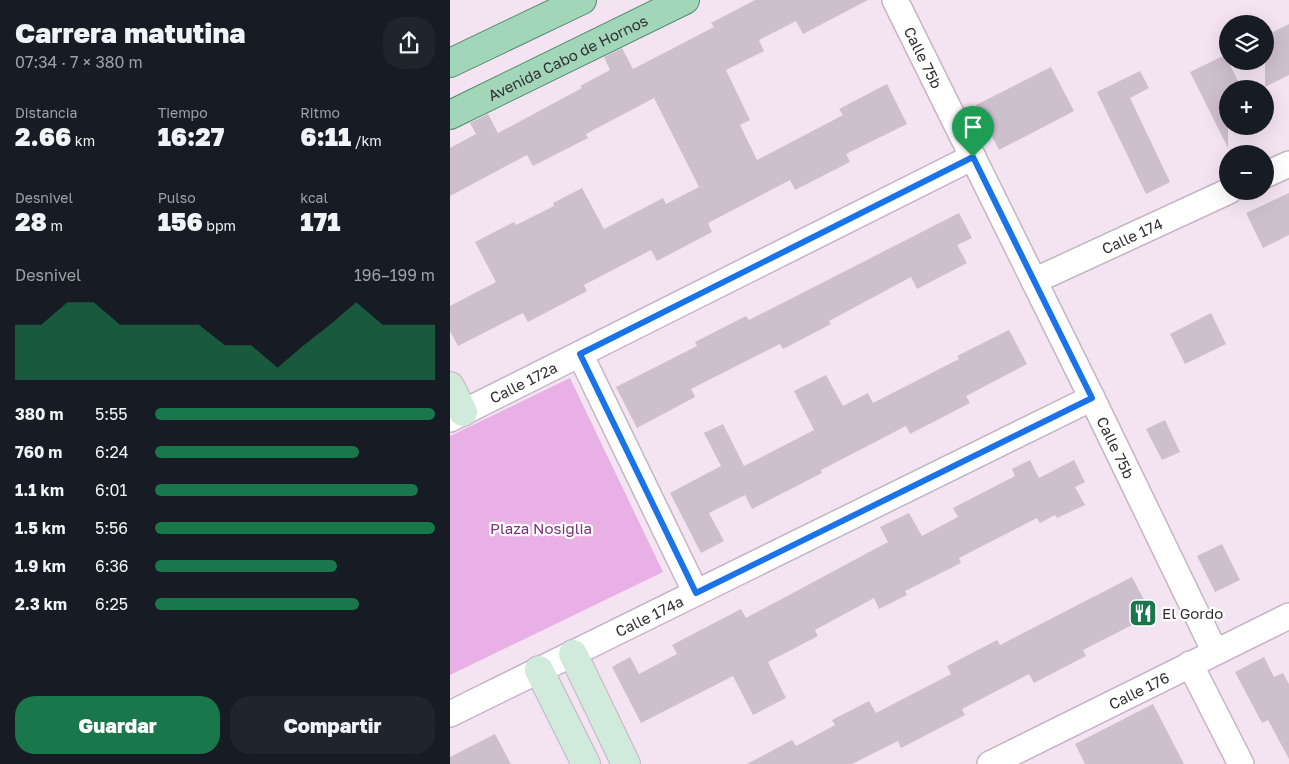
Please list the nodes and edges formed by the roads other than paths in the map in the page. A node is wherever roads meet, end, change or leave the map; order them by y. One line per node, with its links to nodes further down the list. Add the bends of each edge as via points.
1 (582, 0): 4 (main road)
2 (685, 0): 6 (main road, Avenida Cabo de Hornos)
3 (895, 0): 7 (street, Calle 75b)
4 (553, 6): 5 (main road)
5 (450, 64)
6 (450, 115)
7 (973, 157): 11 (street, Calle 75b); 12 (street, Calle 172a)
8 (1289, 164): 9 (street)
9 (1274, 171)
10 (1219, 196): 11 (street, Calle 174)
11 (1034, 281): 14 (street, Calle 75b)
12 (580, 354): 15 (street, Calle 172a); 16 (street)
13 (450, 386): 15 (main road)
14 (1092, 398): 16 (street, Calle 174a); 18 (street, Calle 75b)
15 (457, 415)
16 (696, 593): 19 (street, Calle 174a)
17 (1289, 616): 18 (street, Calle 176)
18 (1214, 652): 20 (street, Calle 176)
19 (573, 654): 21 (street, Calle 174a); 24 (main road)
20 (1190, 664): 25 (street, Calle 176); 26 (street)
21 (539, 670): 22 (street, Calle 174a); 23 (main road)
22 (450, 714)
23 (586, 764)
24 (626, 764)
25 (990, 764)
26 (1241, 764)

